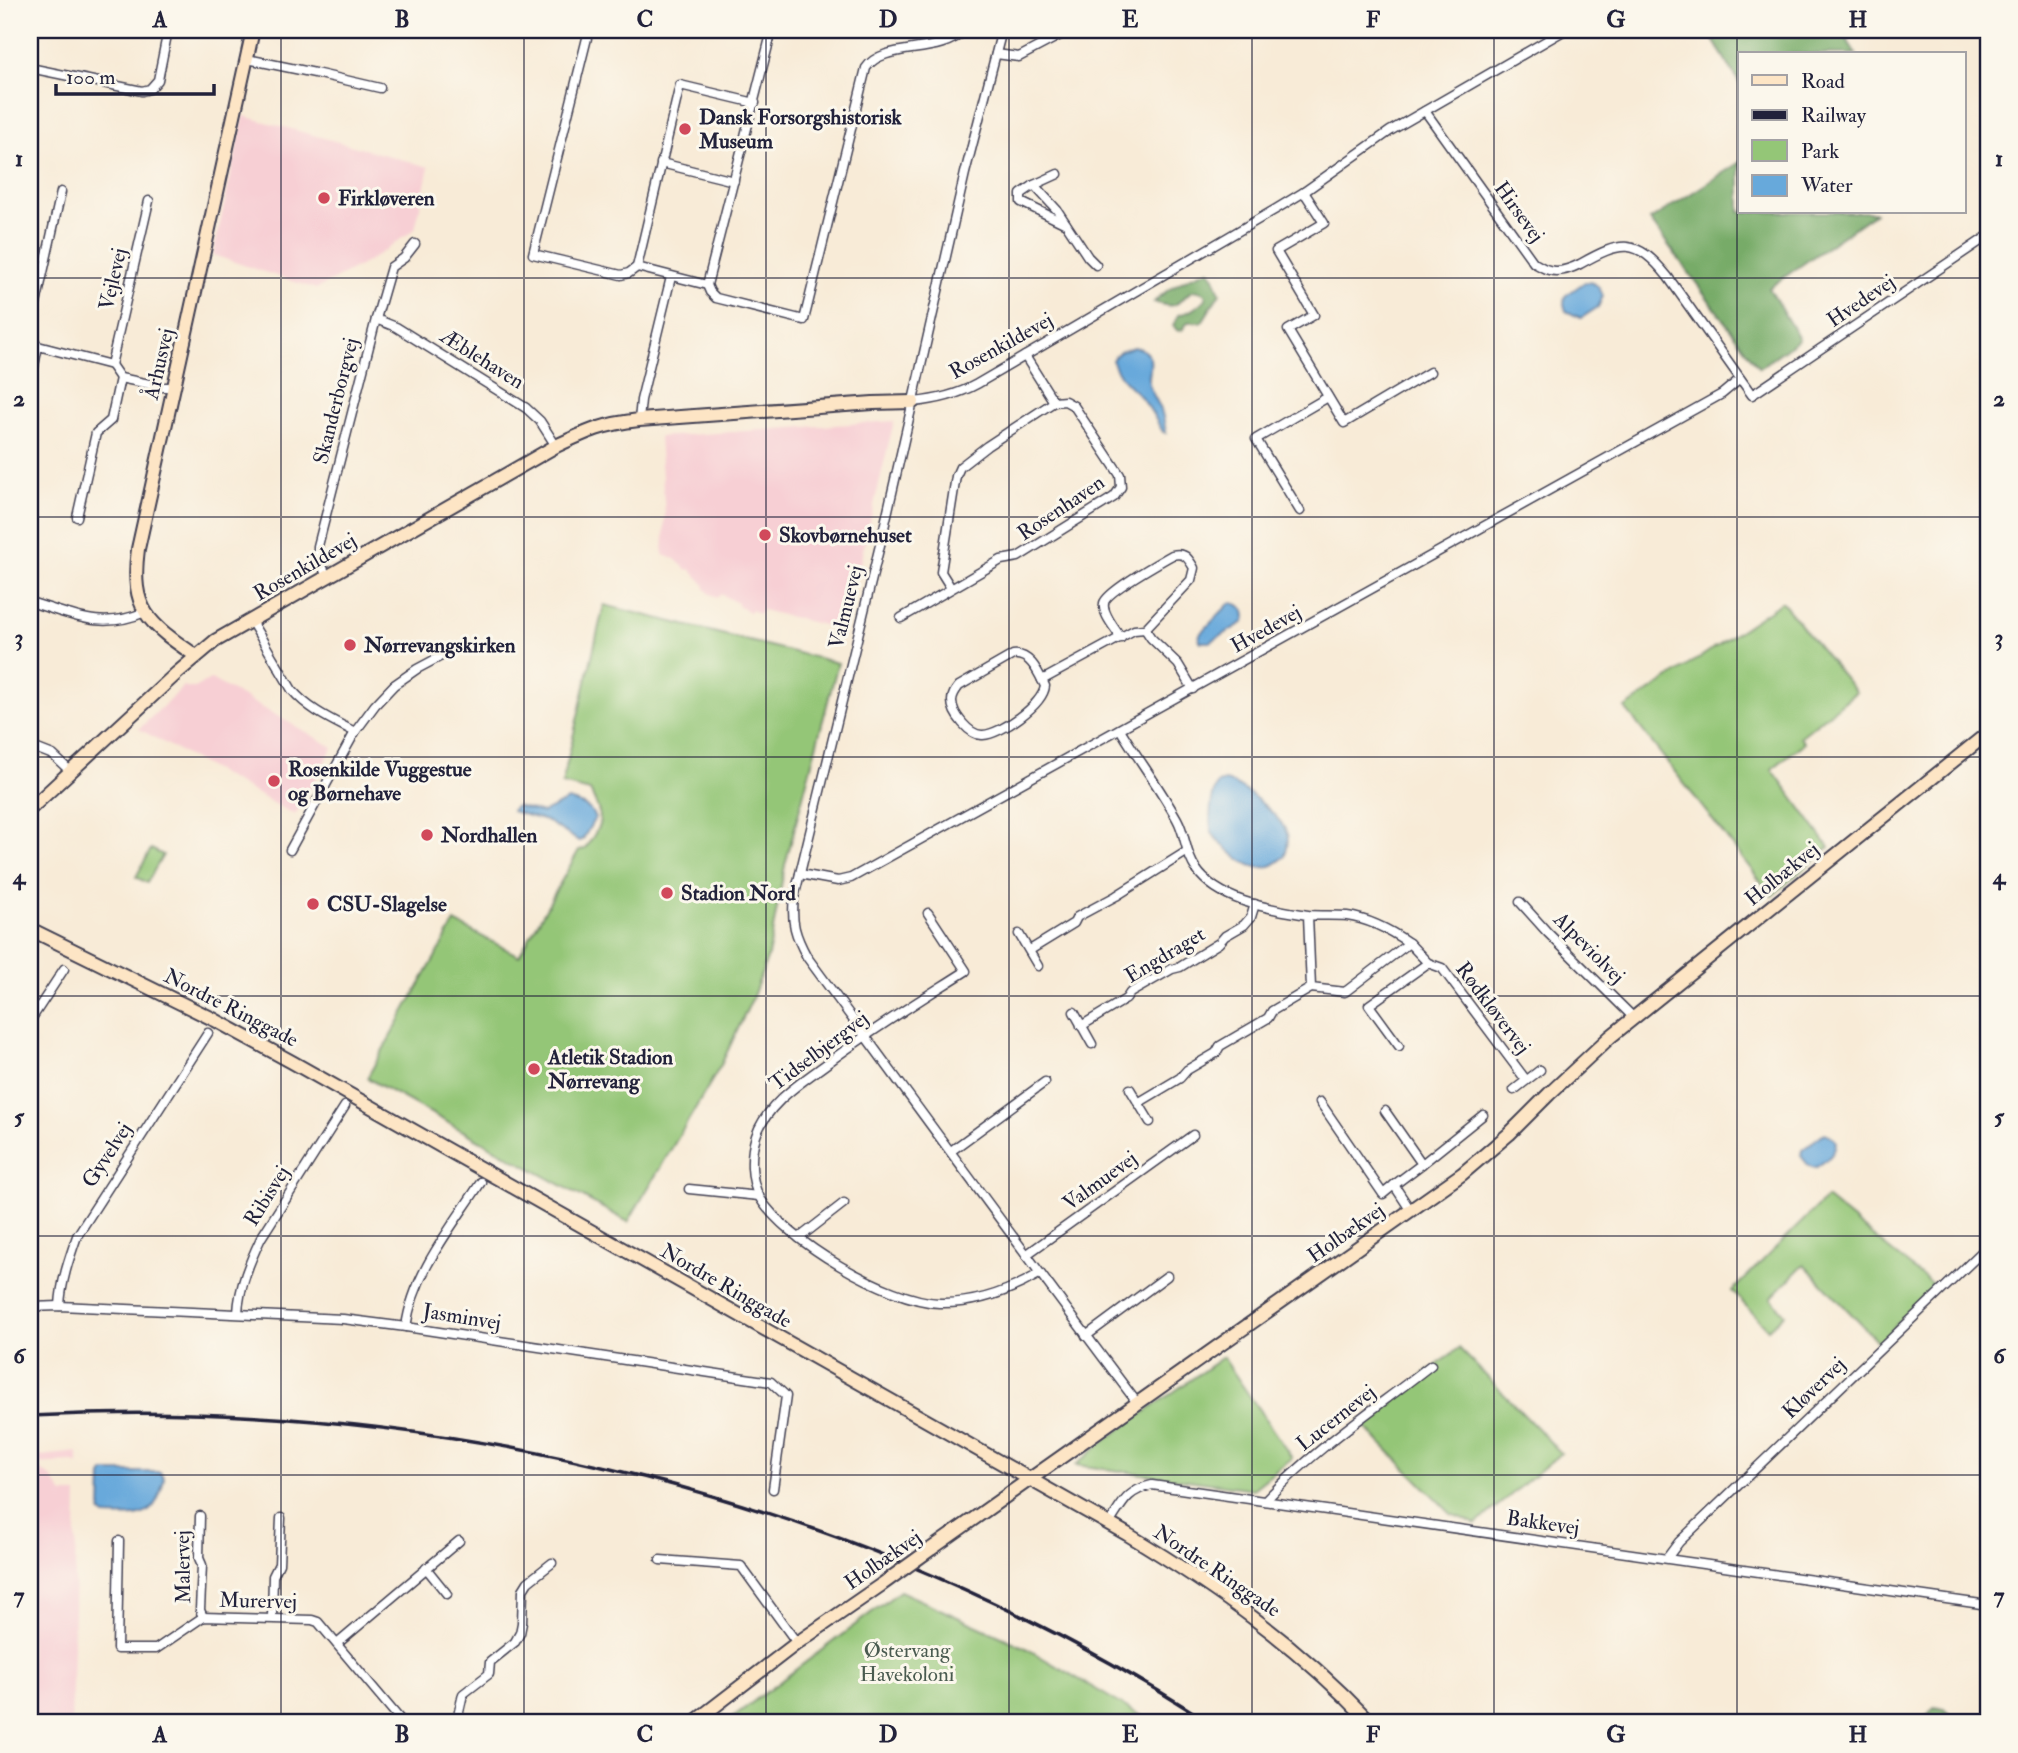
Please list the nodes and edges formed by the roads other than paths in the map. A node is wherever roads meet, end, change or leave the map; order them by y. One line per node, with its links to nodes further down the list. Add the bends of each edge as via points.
1 (168, 30): 11 (street, via 158,80 150,89)
2 (253, 30): 10 (street, Århusvej)
3 (589, 30): 26 (street, via 533,254 621,275)
4 (772, 30): 13 (street)
5 (965, 30): 28 (street, via 940,44 881,54 866,68 804,320 716,298)
6 (1002, 30): 9 (street, Valmuevej)
7 (1070, 30): 9 (street, via 1019,57)
8 (1565, 30): 14 (street, Rosenkildevej)
9 (996, 54): 41 (street, Valmuevej)
10 (247, 59): 12 (street); 38 (street, Århusvej)
11 (30, 68)
12 (380, 88)
13 (755, 103): 15 (street, via 680,85); 17 (street)
14 (1425, 111): 20 (street, Rosenkildevej); 36 (street, Hirsevej, via 1534,263 1556,271 1570,269 1607,249 1631,247 1643,253 1668,277)
15 (661, 163): 17 (street); 26 (street)
16 (1058, 174): 18 (street)
17 (734, 181): 28 (street)
18 (1034, 185): 22 (street); 22 (street, via 1021,194 1021,202)
19 (61, 192): 30 (street)
20 (1304, 192): 32 (street, Rosenkildevej); 40 (street, via 1324,223 1276,251 1314,315 1288,330)
21 (149, 201): 33 (street, Vejlevej)
22 (1067, 224): 25 (street)
23 (1988, 236): 39 (street, Hvedevej)
24 (415, 244): 29 (street, Skanderborgvej, via 391,267)
25 (1096, 265)
26 (636, 267): 27 (street)
27 (671, 277): 28 (street); 43 (street)
28 (707, 285)
29 (376, 319): 44 (street, Æblehaven, via 526,408); 47 (street, Skanderborgvej, via 318,546)
30 (30, 333): 31 (street)
31 (38, 346): 33 (street); 37 (street)
32 (1025, 356): 41 (street, Rosenkildevej, via 960,393); 42 (street, Rosenhaven)
33 (111, 365): 35 (street)
34 (1430, 372): 40 (street, via 1344,423)
35 (120, 378): 38 (street); 46 (street, via 111,420 96,433)
36 (1740, 379): 39 (street, Hirsevej); 58 (street, Hvedevej, via 1722,394)
37 (30, 386)
38 (174, 387): 50 (street, Århusvej, via 138,549 137,593)
39 (1752, 396)
40 (1328, 397): 45 (street, via 1256,439)
41 (913, 402): 43 (street, Rosenkildevej); 67 (street, Valmuevej)
42 (1054, 402): 48 (street, via 960,467 941,572); 48 (street, Rosenhaven, via 1074,406 1120,475 1118,493 1018,557 1001,560)
43 (639, 420): 44 (street, Rosenkildevej, via 596,427)
44 (556, 446): 47 (street, Rosenkildevej)
45 (1300, 511)
46 (77, 517)
47 (327, 577): 52 (street, Rosenkildevej)
48 (951, 589): 51 (street, Rosenhaven)
49 (30, 602): 50 (street, via 94,621 116,621)
50 (145, 611): 56 (street, Århusvej, via 154,625)
51 (901, 618)
52 (251, 621): 56 (street, Rosenkildevej); 60 (street, via 300,700)
53 (1145, 629): 54 (street); 54 (street, via 1191,580 1194,568 1186,556 1172,555 1109,594 1104,607); 58 (street, via 1178,664)
54 (1121, 638): 57 (street)
55 (447, 653): 60 (street, via 394,685)
56 (195, 656): 63 (street, Rosenkildevej)
57 (1042, 680): 57 (street, via 1045,691 1036,705 989,734 969,729 954,710 954,692 959,686 1013,655 1028,658)
58 (1193, 689): 59 (street, Hvedevej)
59 (1120, 729): 66 (street, via 1180,824); 67 (street, Hvedevej, via 851,878 838,881)
60 (355, 733): 65 (street)
61 (1988, 733): 81 (street, Holbækvej)
62 (30, 746): 63 (street, via 52,755)
63 (70, 771): 64 (street, Rosenkildevej)
64 (30, 809)
65 (289, 850)
66 (1186, 852): 69 (street, via 1196,870 1213,885); 75 (street)
67 (800, 874): 85 (street, Valmuevej, via 792,916 799,942)
68 (1520, 902): 81 (street, Alpeviolvej)
69 (1255, 904): 71 (street); 83 (street, Engdraget, via 1244,925 1219,943)
70 (929, 912): 85 (street, Tidselbjergvej, via 968,975)
71 (1307, 915): 74 (street, via 1370,921); 79 (street)
72 (30, 929): 120 (street, Nordre Ringgade, via 304,1069)
73 (1019, 934): 75 (street)
74 (1409, 943): 76 (street); 79 (street, via 1345,992)
75 (1030, 950): 77 (street)
76 (1428, 963): 87 (street, via 1369,1005); 89 (street, Rødkløvervej, via 1442,968)
77 (1038, 966)
78 (64, 969): 82 (street)
79 (1311, 988): 94 (street)
80 (1074, 1012): 83 (street)
81 (1634, 1018): 107 (street, Holbækvej, via 1489,1152)
82 (30, 1021)
83 (1082, 1026): 86 (street)
84 (208, 1033): 114 (street, Gyvelvej, via 82,1228 67,1264)
85 (865, 1035): 100 (street, Valmuevej); 105 (street, Tidselbjergvej, via 792,1089 767,1115 752,1155)
86 (1092, 1044)
87 (1399, 1046)
88 (1540, 1070): 89 (street, Rødkløvervej)
89 (1526, 1080): 92 (street, Rødkløvervej)
90 (1045, 1082): 100 (street)
91 (1130, 1089): 94 (street)
92 (1514, 1090)
93 (1320, 1102): 103 (street, via 1383,1194)
94 (1138, 1103): 98 (street)
95 (345, 1106): 115 (street, Ribisvej, via 261,1238 250,1260)
96 (1384, 1111): 101 (street)
97 (1483, 1115): 101 (street)
98 (1150, 1122)
99 (1193, 1135): 110 (street, Valmuevej)
100 (951, 1151): 110 (street, Valmuevej)
101 (1422, 1164): 103 (street)
102 (481, 1182): 116 (street, via 427,1266)
103 (1394, 1185): 107 (street)
104 (688, 1189): 105 (street)
105 (759, 1196): 108 (street, Tidselbjergvej, via 775,1218)
106 (844, 1203): 108 (street)
107 (1411, 1211): 119 (street, Holbækvej)
108 (799, 1238): 111 (street, Tidselbjergvej, via 872,1282 909,1298 937,1303 991,1297)
109 (1988, 1245): 128 (street, Kløvervej)
110 (1026, 1255): 111 (street, Valmuevej)
111 (1039, 1274): 117 (street, Valmuevej)
112 (1167, 1276): 117 (street)
113 (30, 1307): 114 (street, Jasminvej)
114 (60, 1307): 115 (street, Jasminvej)
115 (238, 1313): 116 (street, Jasminvej)
116 (407, 1326): 121 (street, Jasminvej, via 771,1382 786,1396)
117 (1086, 1336): 119 (street, Valmuevej)
118 (1431, 1365): 122 (street, Lucernevej, via 1336,1437)
119 (1138, 1404): 120 (street, Holbækvej)
120 (1029, 1480): 125 (street, Nordre Ringgade); 136 (street, Holbækvej, bridge)
121 (773, 1489)
122 (1265, 1501): 125 (street, Bakkevej, via 1152,1485 1128,1494); 128 (street, Bakkevej)
123 (200, 1516): 134 (street, Malervej)
124 (281, 1518): 135 (street)
125 (1109, 1524): 141 (street, Nordre Ringgade, via 1188,1571 1279,1636)
126 (119, 1541): 134 (street, Murervej, via 117,1649 156,1649)
127 (458, 1541): 131 (street)
128 (1667, 1558): 133 (street, Bakkevej)
129 (660, 1560): 136 (street, via 741,1566)
130 (552, 1563): 139 (street, via 523,1590 520,1633 489,1662 489,1674 463,1694)
131 (426, 1568): 132 (street); 137 (street)
132 (447, 1594)
133 (1988, 1605)
134 (203, 1617): 135 (street, Murervej)
135 (272, 1618): 137 (street, Murervej, via 312,1619)
136 (797, 1643): 140 (street, Holbækvej)
137 (337, 1644): 138 (street, Murervej)
138 (403, 1723)
139 (453, 1723)
140 (693, 1723)
141 (1371, 1723)

